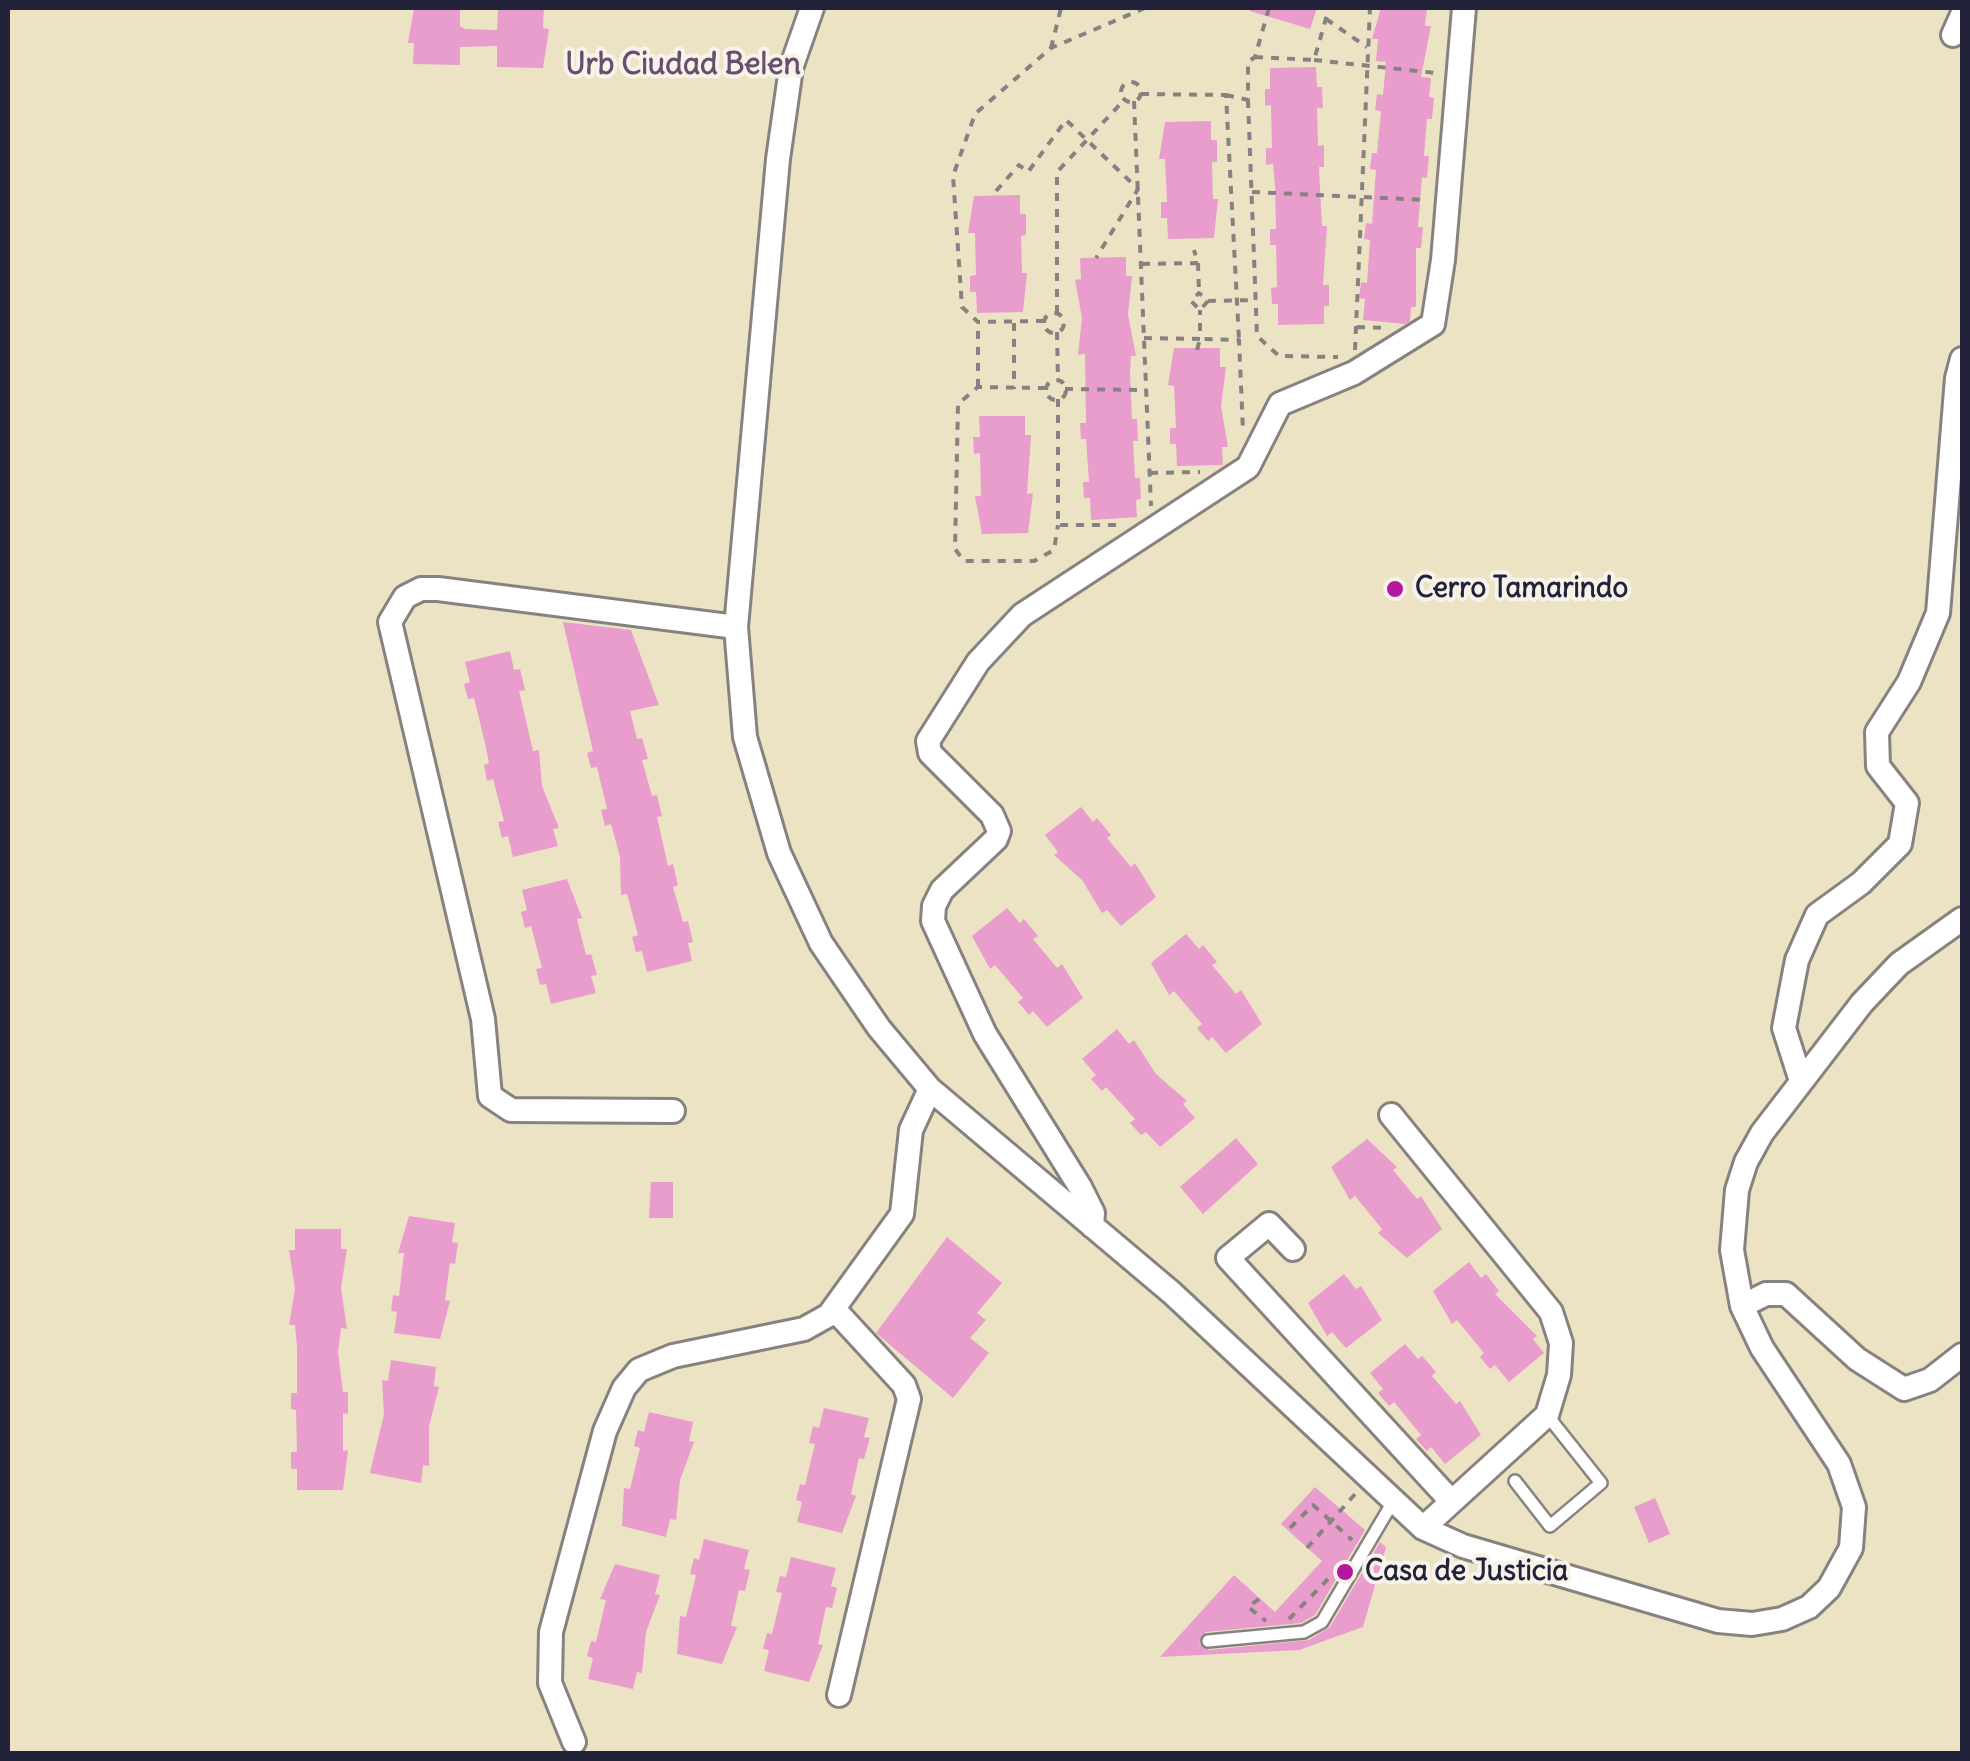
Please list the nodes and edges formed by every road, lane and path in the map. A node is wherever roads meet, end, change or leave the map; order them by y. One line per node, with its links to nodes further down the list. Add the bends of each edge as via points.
1 (812, 8): 58 (street, via 790,68 778,158)
2 (1061, 8): 10 (path)
3 (1144, 8): 10 (path)
4 (1269, 8): 11 (path)
5 (1329, 8): 8 (path)
6 (1370, 8): 9 (path)
7 (1464, 8): 64 (street, via 1432,324 1354,374 1280,404 1248,467 1022,614 978,662 928,741 930,753 992,815 999,831 942,890 933,921 985,1034 1080,1186)
8 (1326, 19): 9 (path); 12 (path)
9 (1367, 47): 13 (path)
10 (1051, 48): 38 (path, via 975,114 953,176 962,307)
11 (1255, 57): 12 (path); 18 (path, via 1248,62)
12 (1314, 60): 13 (path)
13 (1366, 67): 14 (path); 24 (path)
14 (1436, 73)
15 (1141, 94): 16 (path); 17 (path, via 1128,83); 19 (path)
16 (1226, 94): 18 (path); 33 (path)
17 (1124, 99): 19 (path); 20 (path)
18 (1248, 100): 23 (path)
19 (1134, 102): 21 (path)
20 (1086, 140): 21 (path); 22 (path, via 1066,120 1028,172 1019,165); 35 (path, via 1056,172)
21 (1138, 189): 27 (path); 28 (path)
22 (996, 191)
23 (1252, 192): 24 (path); 31 (path)
24 (1362, 198): 25 (path); 31 (path, via 1354,358 1279,356 1257,336)
25 (1438, 201)
26 (1194, 250): 29 (path)
27 (1096, 258)
28 (1142, 264): 29 (path); 40 (path)
29 (1198, 264): 30 (path)
30 (1199, 293): 32 (path); 34 (path, via 1191,302)
31 (1255, 300): 33 (path)
32 (1208, 301): 33 (path); 34 (path)
33 (1236, 301): 42 (path)
34 (1200, 310): 41 (path)
35 (1057, 313): 37 (path); 39 (path, via 1064,325)
36 (1014, 321): 37 (path); 38 (path); 47 (path)
37 (1044, 321): 39 (path)
38 (978, 322): 46 (path)
39 (1057, 332): 45 (path)
40 (1144, 338): 41 (path); 50 (path)
41 (1200, 339): 42 (path); 43 (path)
42 (1239, 340): 52 (path)
43 (1198, 350)
44 (1962, 359): 60 (street, via 1938,614 1909,682 1877,732 1878,766 1907,803 1900,844 1817,915 1797,960 1784,1028)
45 (1058, 380): 48 (path); 49 (path)
46 (978, 387): 47 (path); 56 (path, via 958,404 954,549 964,561 1034,561 1054,550)
47 (1014, 388): 48 (path)
48 (1046, 388): 51 (path)
49 (1066, 388): 50 (path); 51 (path)
50 (1146, 390): 54 (path)
51 (1058, 400): 56 (path)
52 (1244, 444)
53 (1217, 472): 54 (path)
54 (1150, 473): 55 (path)
55 (1152, 514)
56 (1058, 525): 57 (path)
57 (1132, 525)
58 (736, 627): 61 (street, via 752,774 786,868 840,972); 62 (street, via 438,588 405,597 390,622 483,1020 490,1096 511,1110)
59 (1962, 919): 60 (street, via 1877,985)
60 (1801, 1080): 66 (street, via 1746,1162 1737,1190 1732,1250)
61 (930, 1089): 64 (street); 67 (street, via 911,1130 902,1214)
62 (673, 1111)
63 (1391, 1115): 69 (street, via 1550,1312 1560,1350)
64 (1092, 1226): 70 (street)
65 (1293, 1249): 73 (street, via 1269,1224 1228,1258)
66 (1742, 1306): 68 (street, via 1771,1292 1786,1294 1857,1359 1904,1389 1930,1380); 76 (street, via 1838,1464 1854,1507 1846,1562 1808,1607 1766,1624 1718,1622 1463,1546)
67 (834, 1308): 82 (street, via 910,1399); 83 (street, via 804,1330 673,1356 628,1382 605,1432 550,1632 550,1683)
68 (1962, 1355)
69 (1546, 1414): 71 (lane, via 1601,1483 1550,1526); 73 (street)
70 (1370, 1477): 72 (street); 74 (path)
71 (1515, 1481)
72 (1394, 1500): 76 (street); 81 (lane, via 1322,1622 1304,1632)
73 (1451, 1501): 76 (street)
74 (1333, 1522): 75 (path, via 1313,1505); 77 (path); 78 (path)
75 (1290, 1528)
76 (1423, 1528)
77 (1354, 1546)
78 (1308, 1548)
79 (1338, 1568): 80 (path, via 1278,1623 1248,1607)
80 (1259, 1599)
81 (1208, 1641)
82 (839, 1695)
83 (574, 1742)

